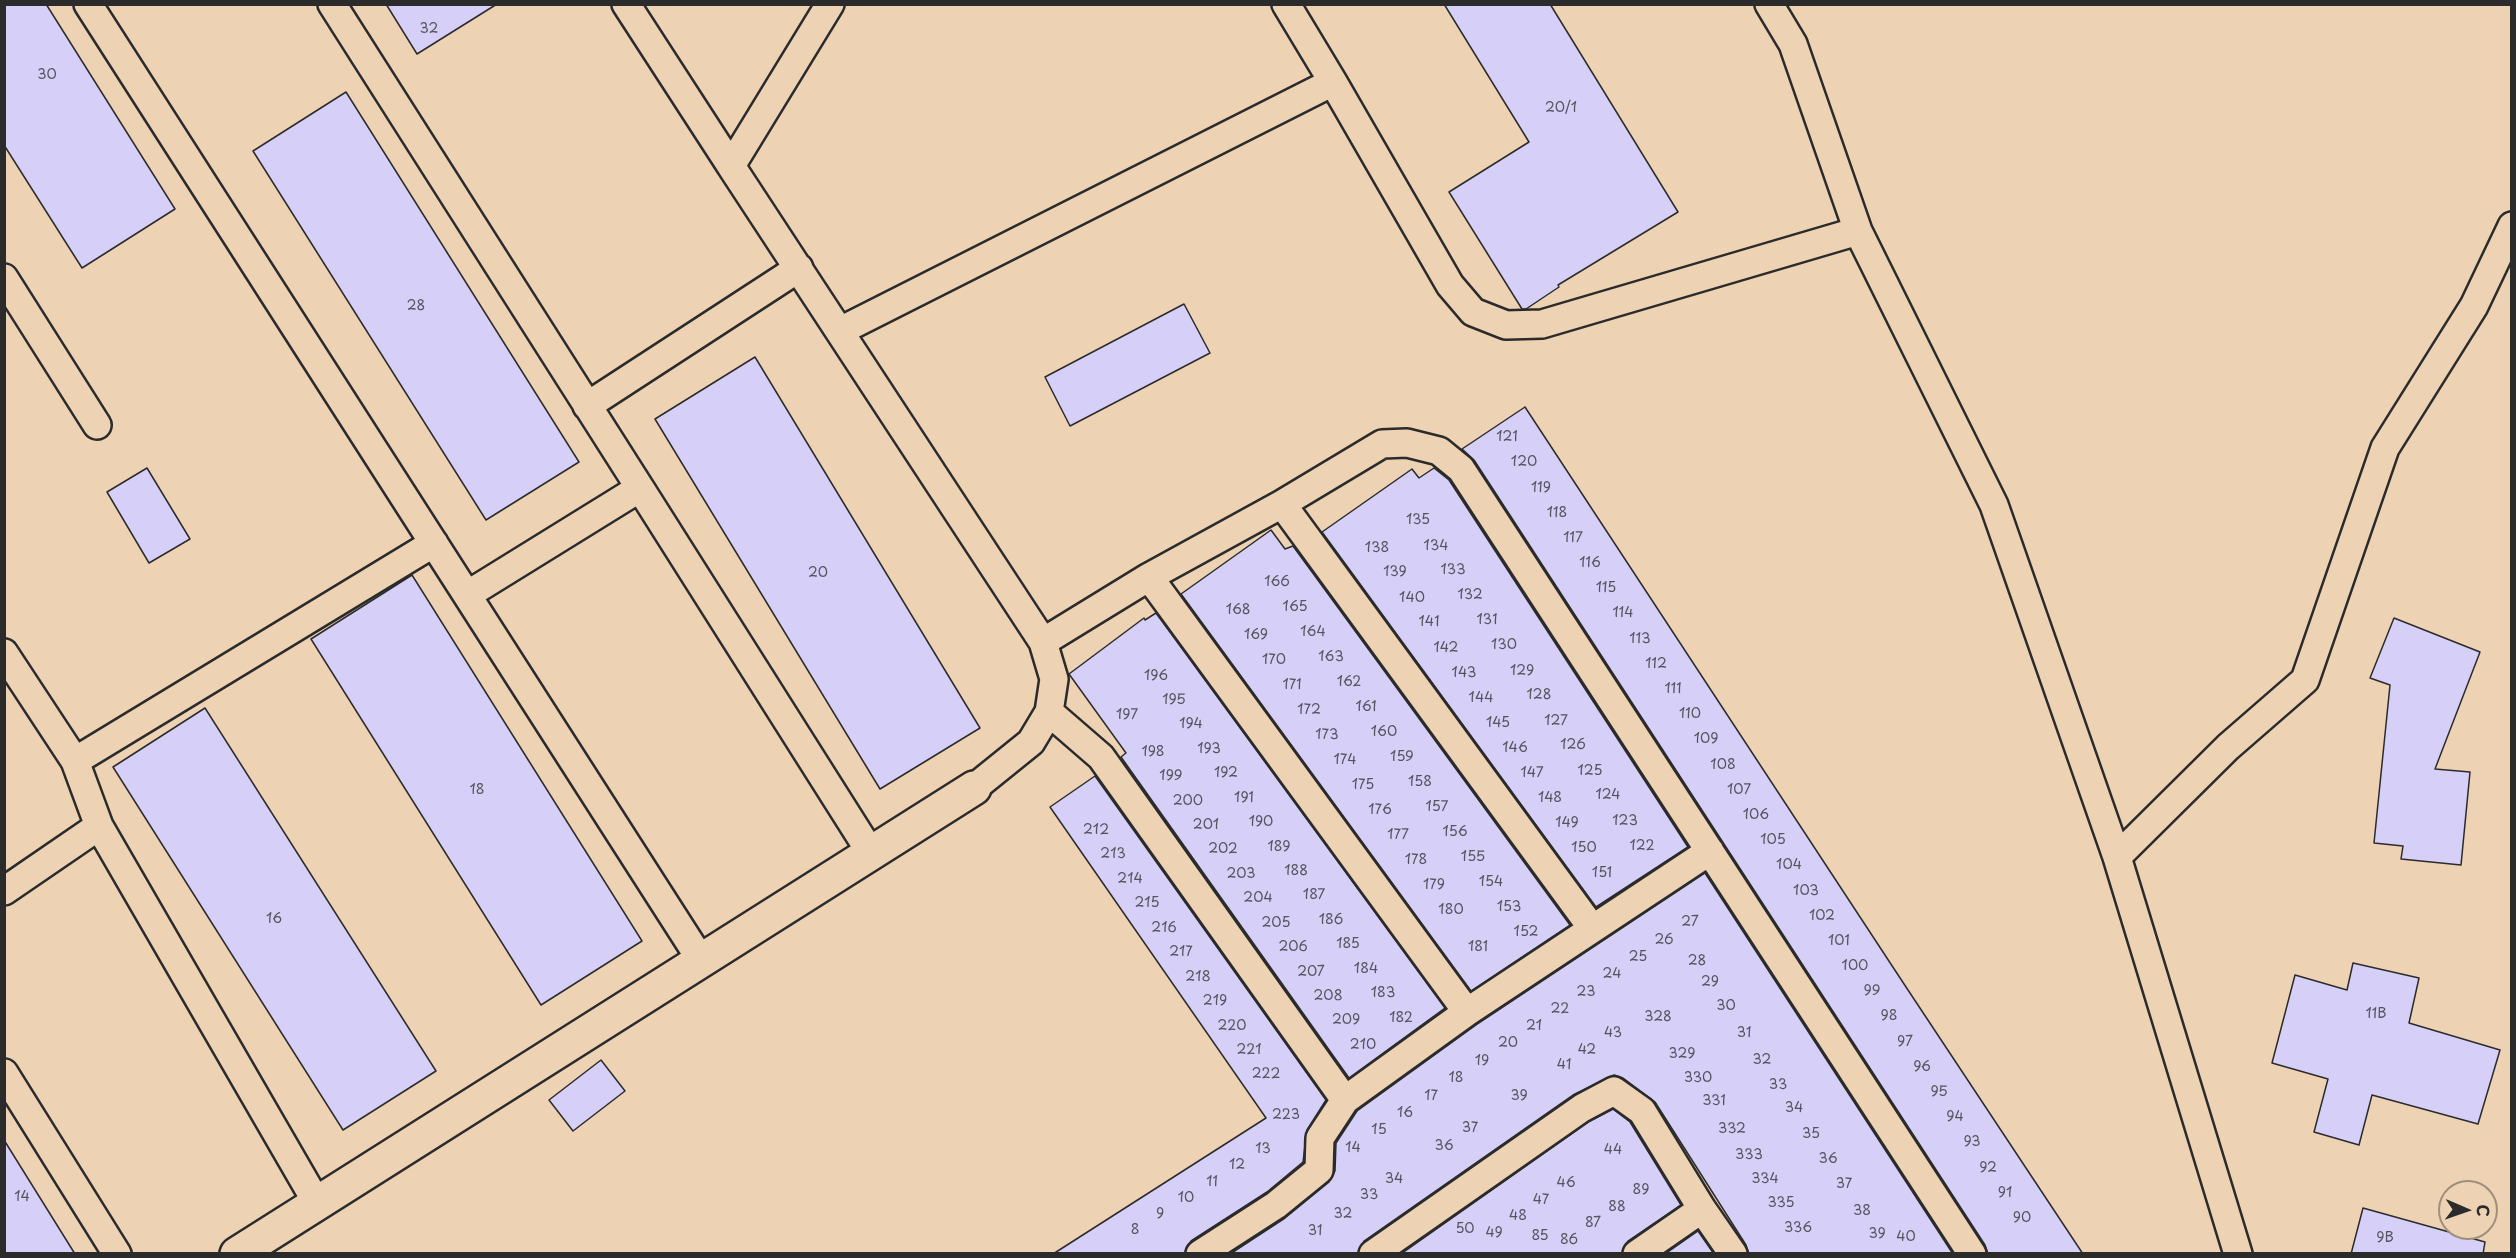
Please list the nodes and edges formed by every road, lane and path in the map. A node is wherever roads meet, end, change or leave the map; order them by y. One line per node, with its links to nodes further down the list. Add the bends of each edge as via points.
1 (88, 4): 18 (lane)
2 (332, 4): 14 (lane)
3 (626, 4): 8 (lane)
4 (830, 4): 8 (lane)
5 (1286, 4): 7 (lane)
6 (1769, 4): 10 (lane, via 1793,44)
7 (1333, 82): 10 (lane, via 1450,285 1473,312 1506,325 1542,324); 13 (lane)
8 (731, 165): 11 (lane)
9 (2511, 226): 29 (lane, via 2474,306 2385,448 2305,680 2228,747)
10 (1858, 231): 29 (lane, via 1994,505)
11 (799, 268): 13 (lane); 14 (lane)
12 (4, 278): 15 (lane)
13 (840, 331): 21 (lane)
14 (587, 406): 16 (lane)
15 (97, 425)
16 (640, 488): 20 (lane); 28 (lane)
17 (1282, 504): 19 (lane); 27 (lane, via 1382,444 1407,443 1439,451 1461,469); 31 (lane)
18 (434, 543): 20 (lane); 24 (lane)
19 (1149, 578): 21 (lane); 33 (lane)
20 (467, 595): 32 (lane)
21 (1043, 642): 23 (lane, via 1054,679)
22 (4, 653): 24 (lane)
23 (1049, 712): 25 (lane, via 1031,742); 35 (lane, via 1101,757)
24 (75, 761): 26 (lane)
25 (974, 788): 28 (street)
26 (99, 826): 30 (lane); 36 (lane)
27 (1710, 851): 31 (lane); 44 (lane)
28 (871, 853): 32 (street)
29 (2117, 857): 45 (lane)
30 (4, 891)
31 (1592, 928): 33 (lane)
32 (701, 960): 36 (street)
33 (1467, 1012): 35 (lane)
34 (4, 1073): 38 (lane)
35 (1345, 1100): 40 (lane, via 1320,1137 1319,1170 1276,1205)
36 (317, 1203): 39 (street)
37 (1702, 1209): 41 (lane, via 1642,1111 1614,1091 1582,1108); 42 (lane); 43 (lane)
38 (117, 1254)
39 (237, 1254)
40 (1200, 1254)
41 (1373, 1254)
42 (1637, 1254)
43 (1733, 1254)
44 (1972, 1254)
45 (2238, 1254)

